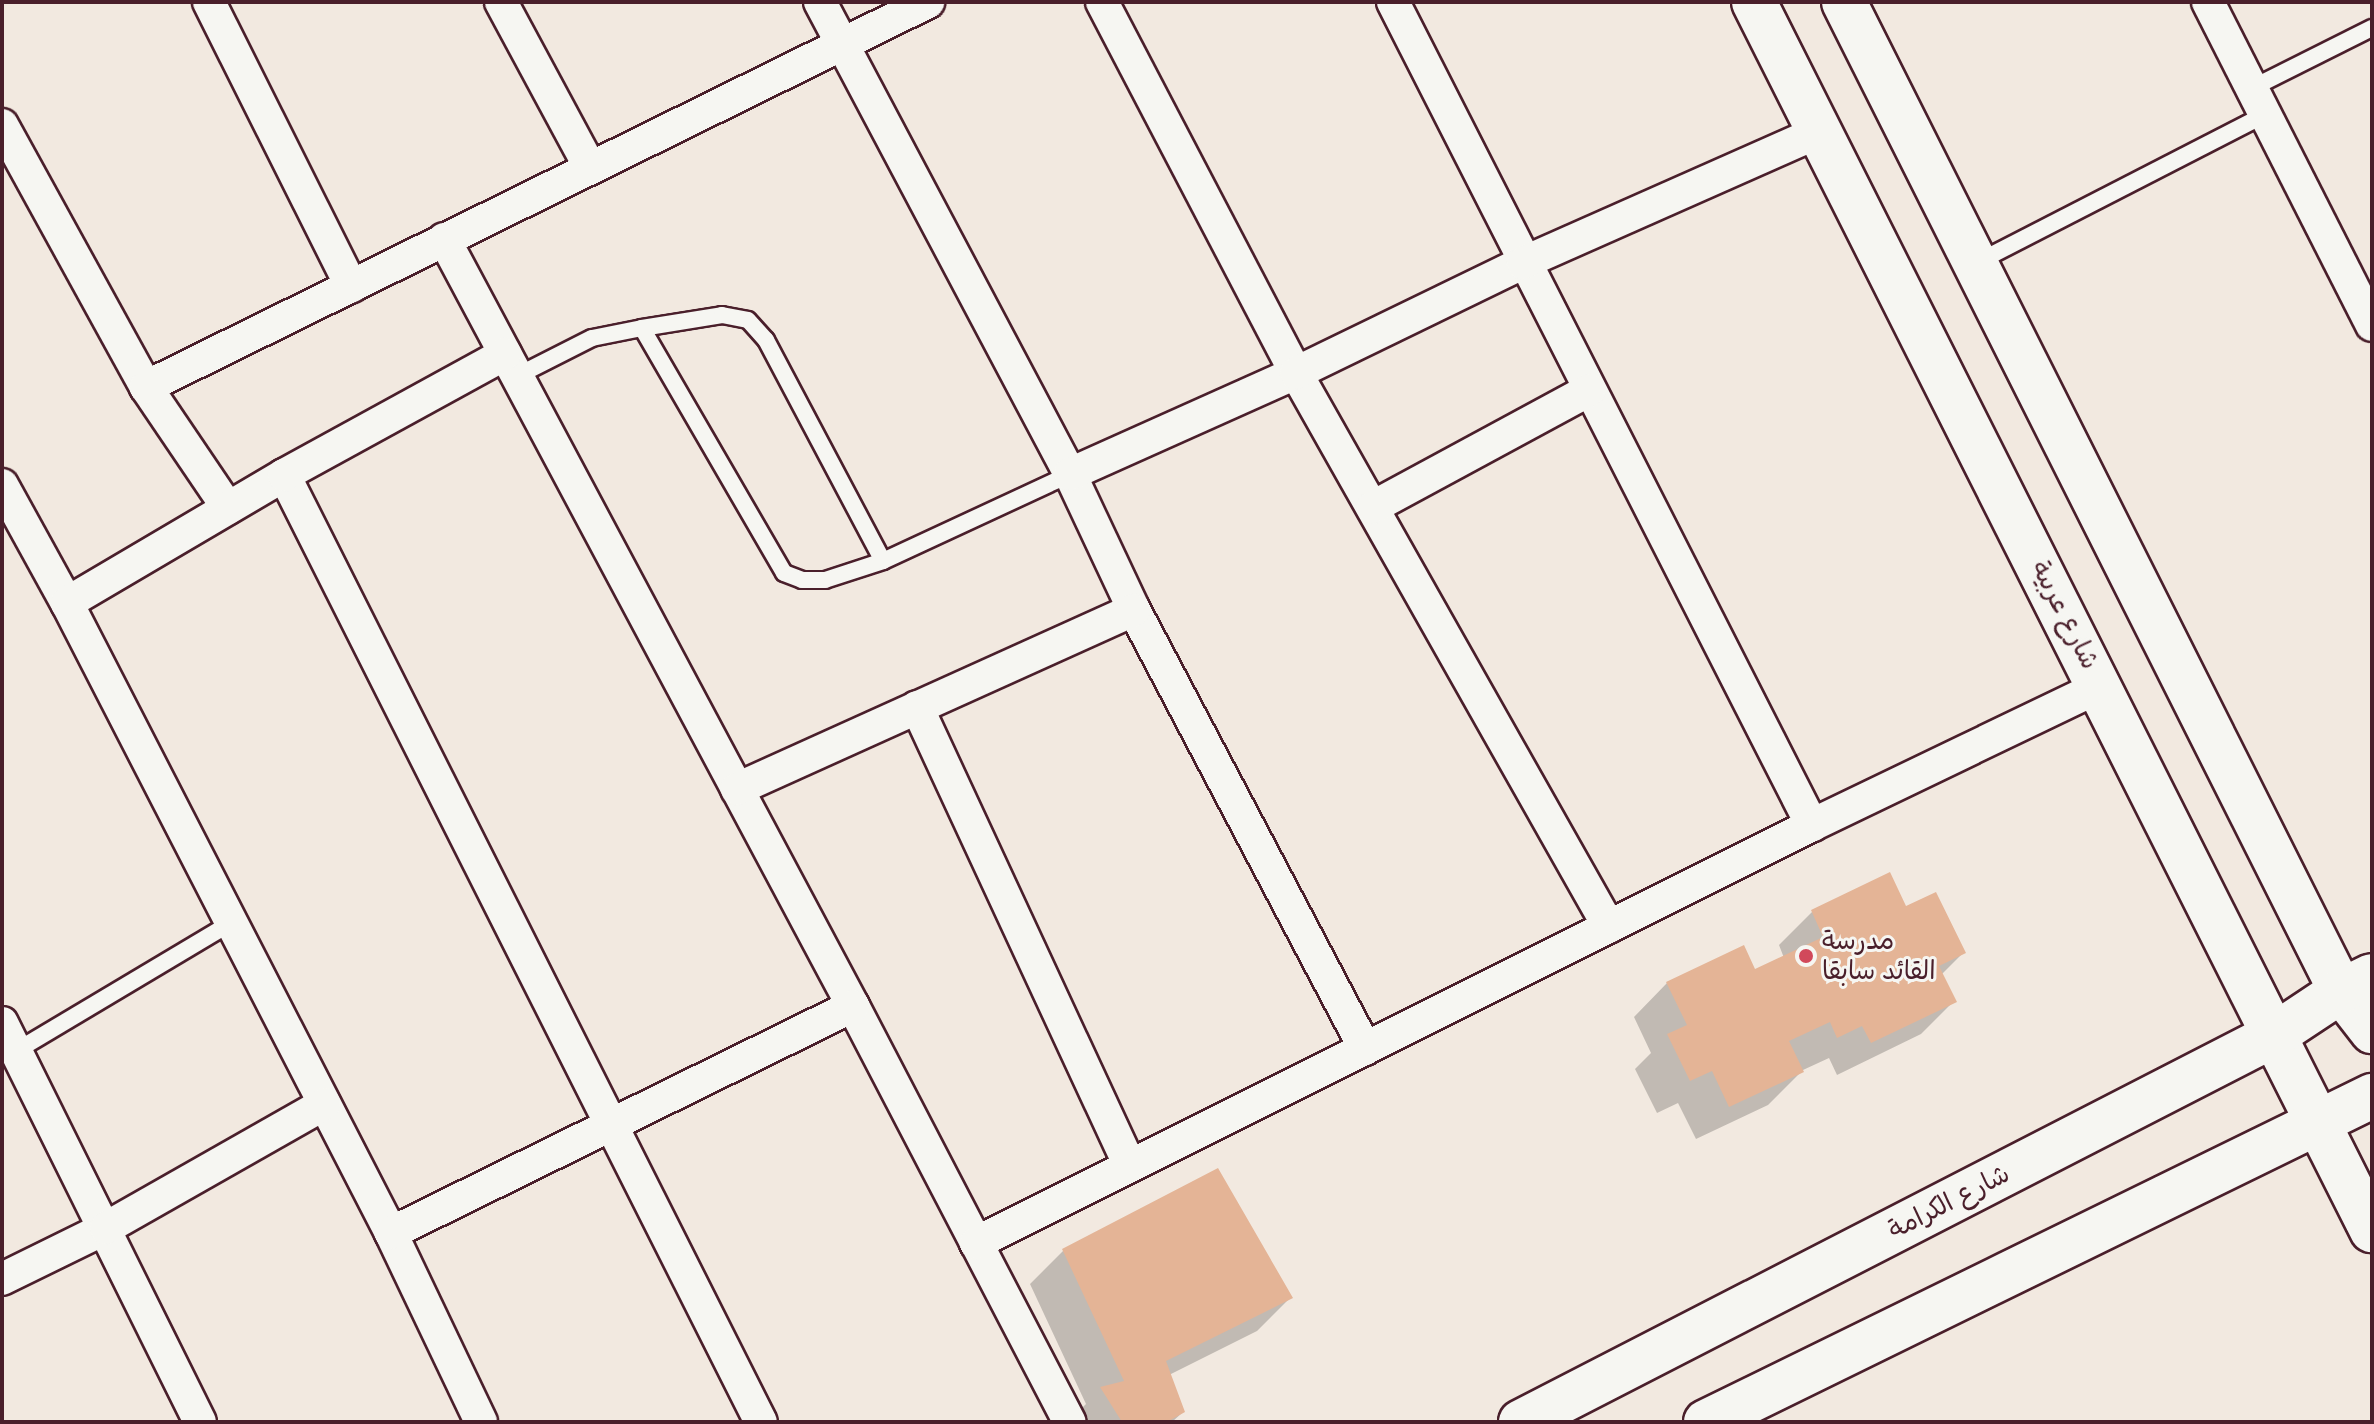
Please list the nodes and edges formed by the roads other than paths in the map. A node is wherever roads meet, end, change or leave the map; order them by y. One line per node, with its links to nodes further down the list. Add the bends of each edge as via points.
1 (209, 2): 19 (street)
2 (501, 2): 15 (street)
3 (820, 2): 11 (street)
4 (928, 2): 11 (street)
5 (1102, 2): 23 (street)
6 (1393, 2): 17 (street)
7 (1754, 2): 14 (main road, شارع عربية)
8 (1844, 2): 18 (main road)
9 (2208, 2): 12 (street)
10 (2372, 28): 12 (lane)
11 (843, 45): 15 (street); 26 (street)
12 (2259, 101): 18 (lane); 20 (street)
13 (2, 125): 24 (street)
14 (1821, 131): 17 (street); 34 (main road, شارع عربية)
15 (590, 167): 16 (street)
16 (444, 239): 19 (street); 22 (street)
17 (1523, 263): 23 (street); 25 (street)
18 (1976, 263): 40 (main road)
19 (351, 286): 24 (street)
20 (2372, 325)
21 (642, 328): 22 (lane); 31 (lane, via 722,315 748,320 766,340); 31 (lane, via 784,573 825,580)
22 (511, 365): 27 (street); 36 (street)
23 (1296, 373): 26 (street); 29 (street)
24 (146, 387): 30 (street)
25 (1589, 390): 29 (street); 37 (street)
26 (1070, 474): 31 (lane); 33 (street)
27 (284, 475): 30 (street); 49 (street)
28 (2, 485): 32 (street)
29 (1373, 507): 39 (street)
30 (228, 508): 32 (street)
31 (883, 561)
32 (67, 603): 38 (street)
33 (1134, 610): 35 (street); 45 (street)
34 (2101, 686): 37 (street); 43 (main road, شارع عربية)
35 (917, 707): 36 (street); 50 (street)
36 (737, 789): 41 (street)
37 (1812, 825): 39 (street)
38 (231, 923): 44 (lane); 47 (street)
39 (1609, 927): 45 (street)
40 (2356, 984): 42 (main road); 43 (main road, شارع الكرامة)
41 (853, 1006): 49 (street); 54 (street)
42 (2372, 1031)
43 (2276, 1034): 48 (main road, شارع عربية); 60 (main road, شارع الكرامة)
44 (9, 1037): 51 (street)
45 (1365, 1049): 50 (street)
46 (2372, 1096): 48 (main road)
47 (324, 1104): 51 (street); 53 (street)
48 (2315, 1122): 52 (main road, شارع عربية); 61 (main road)
49 (611, 1125): 53 (street); 58 (street)
50 (1130, 1166): 54 (street)
51 (106, 1228): 55 (street); 56 (street)
52 (2372, 1230)
53 (391, 1233): 57 (street)
54 (976, 1243): 59 (street)
55 (2, 1279)
56 (200, 1422)
57 (481, 1422)
58 (761, 1422)
59 (1070, 1422)
60 (1521, 1422)
61 (1706, 1422)

